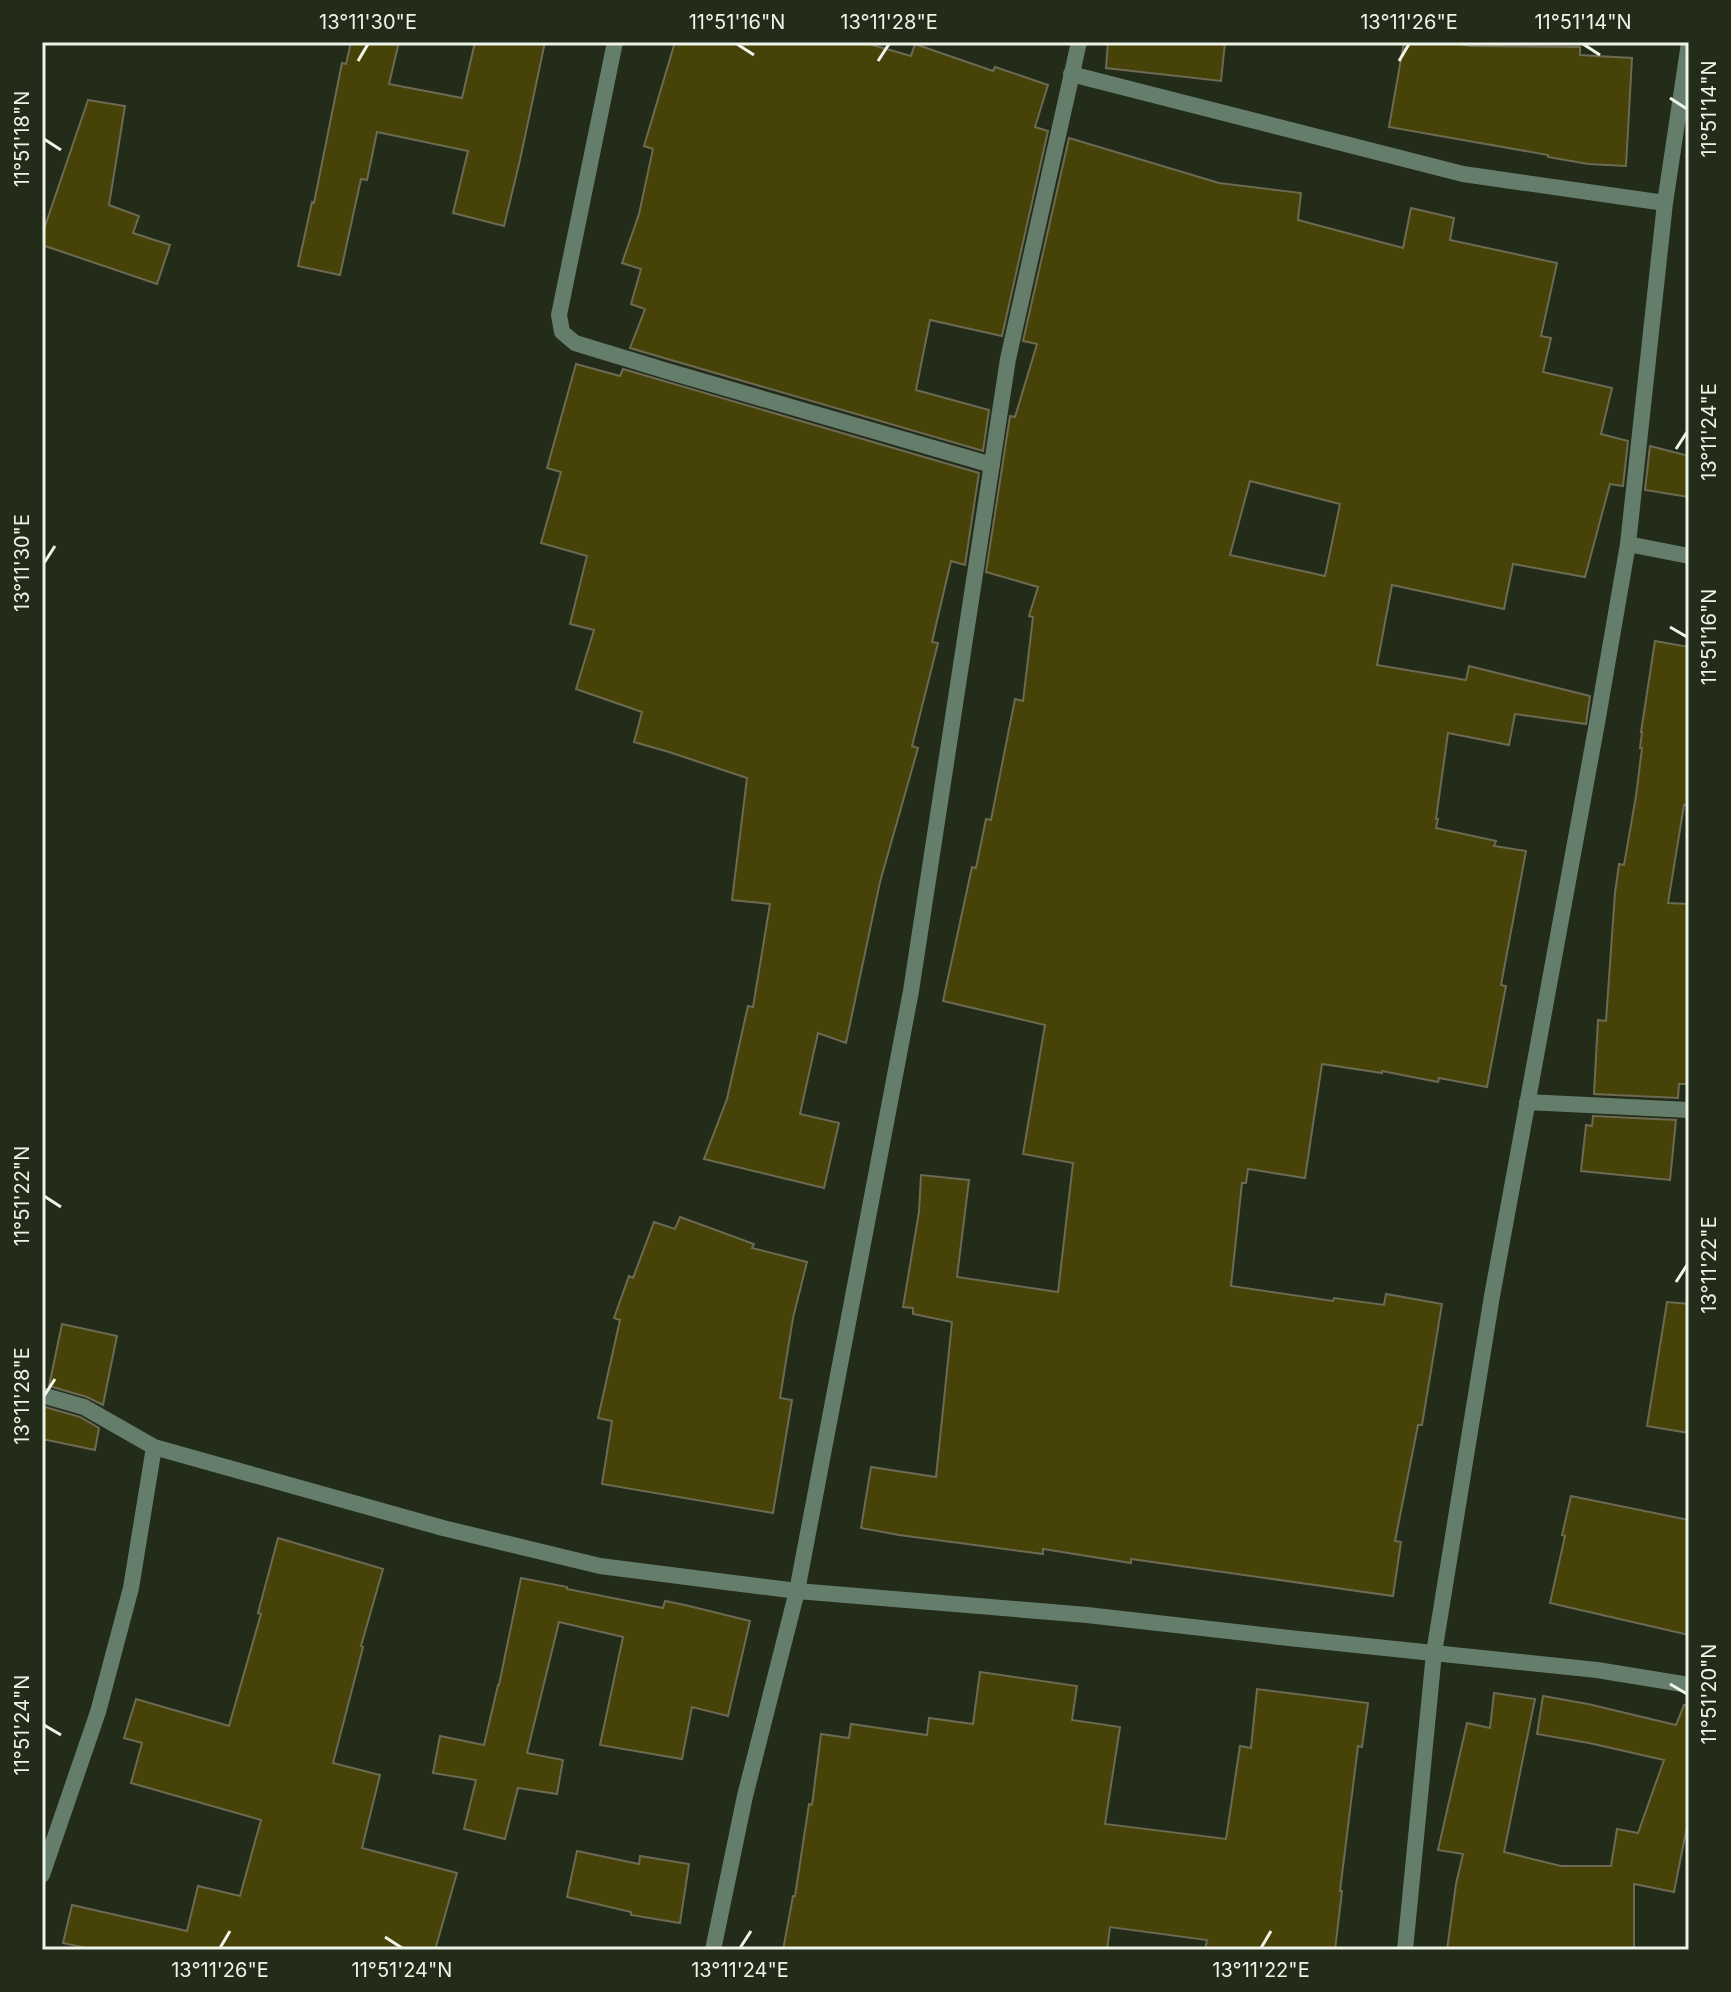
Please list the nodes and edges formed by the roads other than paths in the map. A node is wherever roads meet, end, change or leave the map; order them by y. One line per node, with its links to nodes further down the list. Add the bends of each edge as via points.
1 (615, 42): 6 (street, via 559,315 562,332 575,343)
2 (1079, 42): 4 (street)
3 (1689, 43): 5 (street)
4 (1071, 74): 5 (street, via 1463,174); 6 (street, via 1008,359)
5 (1665, 203): 7 (street)
6 (992, 465): 13 (street, via 911,991)
7 (1628, 544): 8 (street); 9 (street)
8 (1689, 556)
9 (1527, 1102): 10 (street); 14 (street)
10 (1689, 1110)
11 (42, 1395): 12 (street, via 84,1407)
12 (154, 1447): 13 (street, via 600,1566); 16 (street, via 131,1588 98,1712)
13 (797, 1591): 14 (street, via 1087,1615); 17 (street)
14 (1434, 1653): 15 (street); 18 (street)
15 (1689, 1685)
16 (42, 1875)
17 (713, 1950)
18 (1405, 1950)

